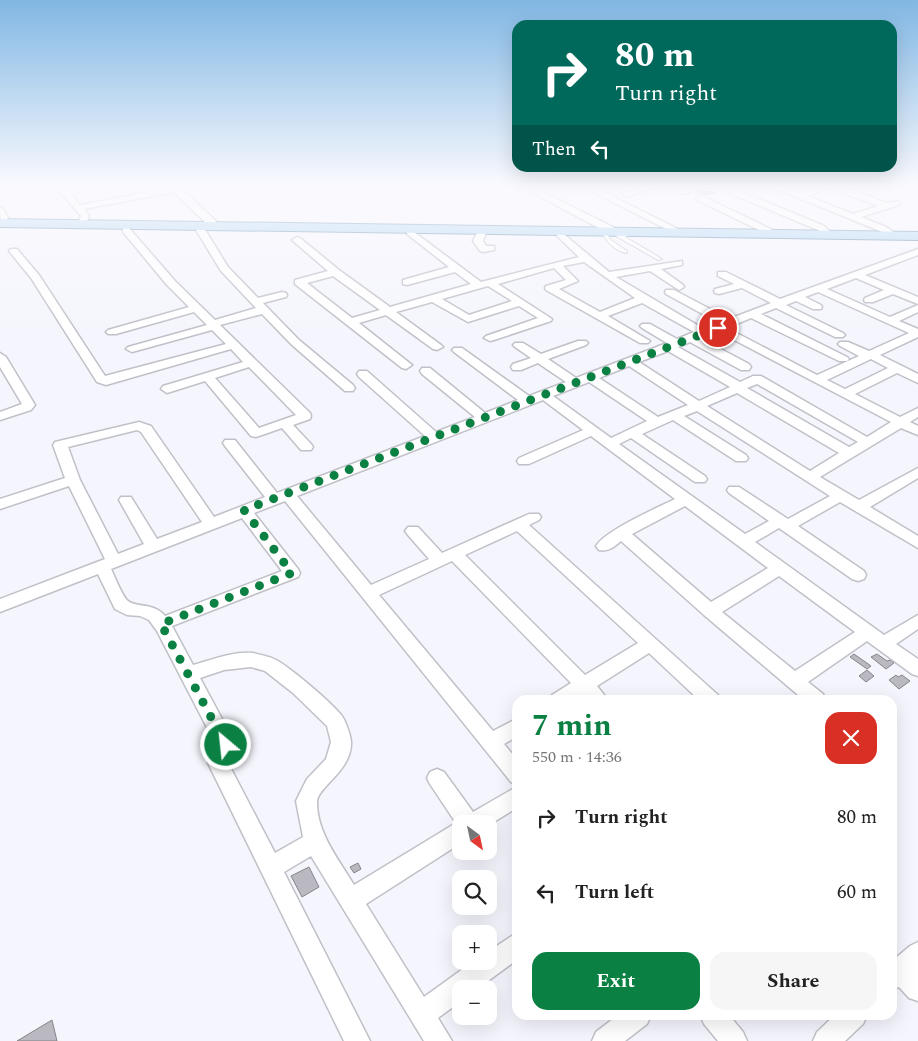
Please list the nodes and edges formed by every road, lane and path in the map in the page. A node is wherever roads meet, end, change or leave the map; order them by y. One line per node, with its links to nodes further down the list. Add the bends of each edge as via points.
1 (560, 234): 20 (street)
2 (130, 235): 46 (street)
3 (210, 235): 44 (street, via 224,269)
4 (413, 235): 24 (street)
5 (480, 235): 16 (street, via 478,241 483,249)
6 (548, 235): 12 (main road)
7 (578, 235): 12 (main road)
8 (637, 235): 12 (main road)
9 (806, 235): 10 (main road)
10 (829, 235): 13 (main road)
11 (892, 235): 13 (street)
12 (621, 236): 14 (main road); 18 (lane); 21 (lane)
13 (895, 236): 14 (main road)
14 (918, 238)
15 (297, 240): 26 (street)
16 (491, 248)
17 (14, 251): 62 (street, via 35,277 101,379 106,381)
18 (625, 252)
19 (918, 252): 29 (street)
20 (587, 259): 23 (street); 28 (street)
21 (660, 259)
22 (679, 264): 25 (street)
23 (556, 265): 31 (street); 50 (street, via 573,281 550,288)
24 (456, 268): 30 (street); 31 (street)
25 (653, 268): 28 (street); 54 (street, via 675,290)
26 (335, 272): 48 (street); 52 (street, via 299,282)
27 (722, 274): 32 (street)
28 (608, 275): 39 (street)
29 (857, 275): 33 (street); 34 (street)
30 (407, 282)
31 (485, 284): 38 (street); 42 (street)
32 (742, 285): 35 (street); 43 (street)
33 (819, 289): 37 (street); 51 (street)
34 (893, 290): 40 (street); 41 (street)
35 (719, 291)
36 (282, 295): 44 (street)
37 (796, 297): 43 (street); 45 (street)
38 (434, 298): 42 (street, via 468,319); 48 (street)
39 (643, 300): 50 (street); 58 (street)
40 (869, 300)
41 (918, 301)
42 (520, 302): 59 (street, via 547,318)
43 (778, 304): 49 (street); 69 (street)
44 (260, 306): 53 (street); 87 (street, via 295,342)
45 (816, 307)
46 (197, 308): 53 (street); 56 (street)
47 (918, 308): 51 (street)
48 (388, 311): 52 (street); 65 (street)
49 (752, 314): 54 (street); 72 (street)
50 (598, 316): 61 (street)
51 (889, 321): 60 (street, via 918,333)
52 (350, 322): 75 (street)
53 (214, 325): 62 (street); 67 (street)
54 (723, 325): 58 (street); 84 (street)
55 (646, 326): 64 (street)
56 (112, 332)
57 (562, 335): 71 (street, via 579,344)
58 (699, 335): 64 (street); 66 (street); 77 (street)
59 (490, 338)
60 (915, 338): 69 (street)
61 (644, 342)
62 (233, 344): 74 (street)
63 (519, 345): 71 (street)
64 (673, 345): 73 (street); 86 (street)
65 (437, 347)
66 (728, 348)
67 (132, 349)
68 (458, 350): 91 (street)
69 (870, 356): 78 (street); 84 (street)
70 (0, 357): 94 (street, via 29,405)
71 (539, 358): 76 (street); 85 (street)
72 (843, 359)
73 (631, 362): 82 (street); 92 (street)
74 (251, 363): 81 (street); 99 (street, via 304,416)
75 (406, 366)
76 (517, 367)
77 (745, 368)
78 (898, 368): 83 (street); 89 (street)
79 (426, 371): 96 (street)
80 (363, 374): 103 (street)
81 (208, 376): 88 (street); 99 (street, via 256,433)
82 (590, 378): 85 (street); 98 (street)
83 (918, 379)
84 (816, 380): 89 (street)
85 (576, 383): 90 (street)
86 (739, 387): 92 (street); 104 (street, via 757,379); 108 (street)
87 (349, 388)
88 (167, 389)
89 (845, 394): 97 (street)
90 (544, 395): 91 (street); 100 (street)
91 (528, 401): 96 (street)
92 (698, 406): 95 (street); 112 (street)
93 (918, 412): 97 (street)
94 (0, 416)
95 (674, 416): 98 (street); 109 (street)
96 (484, 418): 103 (street)
97 (901, 421): 101 (street); 104 (street)
98 (657, 422): 102 (street)
99 (284, 423): 107 (street)
100 (593, 430): 106 (street); 110 (street)
101 (918, 431)
102 (632, 433): 106 (street); 113 (street)
103 (434, 437): 116 (street)
104 (867, 442): 108 (street)
105 (230, 443): 116 (street)
106 (610, 443): 118 (street)
107 (306, 447)
108 (849, 453): 112 (street)
109 (741, 458)
110 (524, 462)
111 (918, 472): 121 (street)
112 (809, 477): 117 (street)
113 (700, 479)
114 (72, 480): 120 (street); 123 (street, via 60,444 140,426 146,429); 132 (street)
115 (734, 490): 124 (street)
116 (280, 496): 122 (street); 135 (street)
117 (840, 496): 121 (street); 124 (street)
118 (686, 499): 126 (street); 127 (street)
119 (126, 500): 129 (street)
120 (0, 504)
121 (859, 507): 128 (street)
122 (244, 510): 123 (street); 139 (street, via 292,573)
123 (211, 524): 129 (street)
124 (784, 524): 127 (street); 134 (street)
125 (413, 531): 131 (street)
126 (622, 533): 130 (street); 137 (street)
127 (744, 541): 133 (street)
128 (918, 543)
129 (153, 546): 132 (street)
130 (604, 546)
131 (446, 557): 135 (street); 141 (street, via 527,521); 146 (street)
132 (108, 564): 136 (street); 139 (street, via 121,605 155,616)
133 (780, 568): 137 (street); 140 (street)
134 (858, 575)
135 (368, 593): 152 (street)
136 (0, 606)
137 (710, 611): 145 (street)
138 (918, 620): 142 (street)
139 (161, 624): 144 (street)
140 (868, 632): 142 (street); 145 (street)
141 (650, 644): 146 (street); 149 (street)
142 (884, 644): 143 (street)
143 (918, 669)
144 (188, 674): 159 (street, via 224,663 251,660 271,665 335,722 341,742 335,764 314,785 306,801); 160 (street, via 226,745 218,763)
145 (795, 681): 150 (street)
146 (584, 685): 147 (street); 148 (street)
147 (567, 695)
148 (594, 695)
149 (706, 695)
150 (811, 695)
151 (512, 729): 152 (street)
152 (490, 742): 153 (street)
153 (512, 769)
154 (437, 778): 156 (street)
155 (512, 799): 157 (street)
156 (464, 815)
157 (486, 815)
158 (452, 837): 161 (street)
159 (315, 842): 160 (street); 161 (street)
160 (270, 868): 171 (street)
161 (350, 900): 167 (street)
162 (512, 948): 167 (street)
163 (918, 954): 164 (street)
164 (897, 974)
165 (897, 976): 166 (street)
166 (918, 989)
167 (421, 1015): 172 (street)
168 (632, 1020): 173 (street)
169 (717, 1020): 174 (street)
170 (849, 1020): 175 (street)
171 (357, 1041)
172 (439, 1041)
173 (605, 1041)
174 (734, 1041)
175 (826, 1041)

